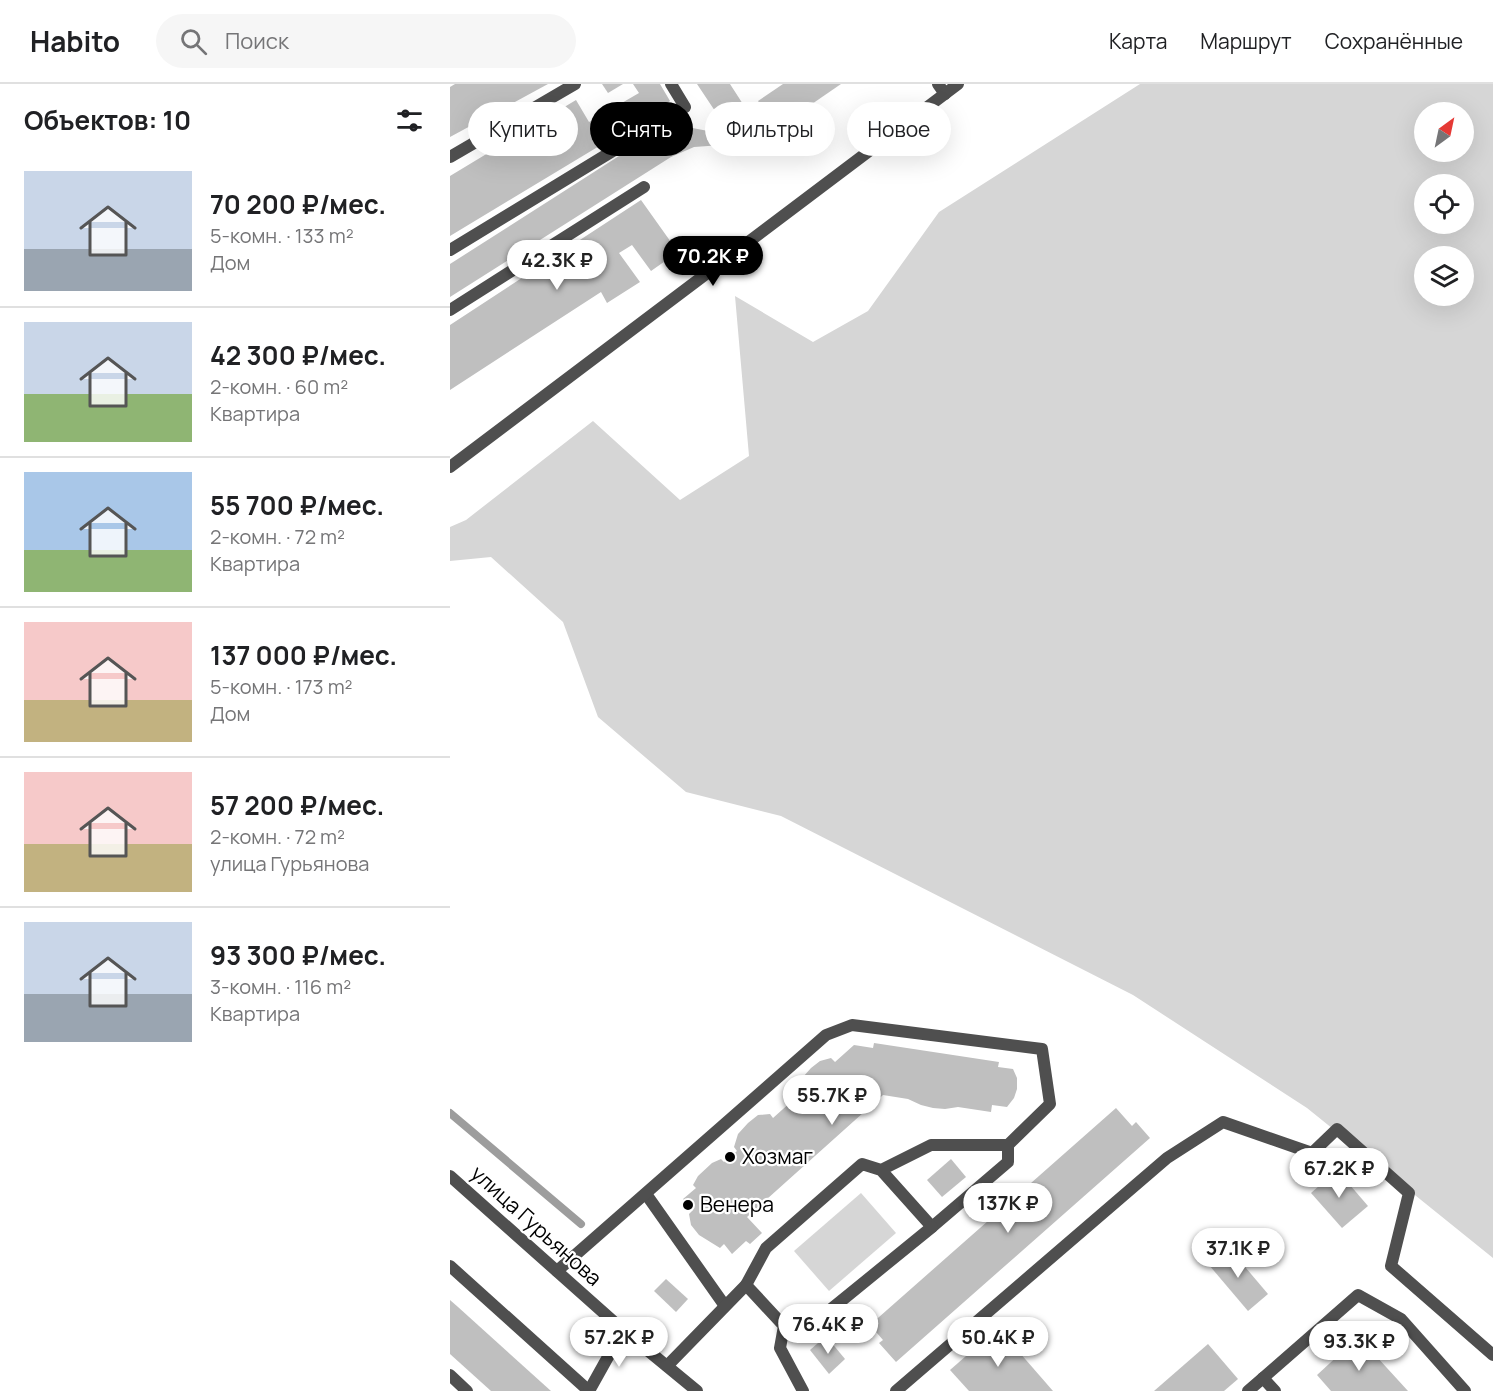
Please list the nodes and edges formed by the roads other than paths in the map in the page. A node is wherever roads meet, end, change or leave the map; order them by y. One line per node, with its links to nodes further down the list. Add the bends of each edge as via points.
1 (575, 84): 5 (street)
2 (671, 84): 7 (street, via 685,107)
3 (958, 84): 4 (street)
4 (942, 89): 9 (street)
5 (450, 157)
6 (644, 187): 8 (street)
7 (450, 250)
8 (450, 309)
9 (450, 468)
10 (1008, 1144): 11 (street, via 931,1145); 13 (street, via 1050,1104 1042,1049 852,1025 826,1035); 14 (street, via 1008,1162)
11 (881, 1170): 14 (street); 17 (street, via 861,1164 766,1248)
12 (450, 1176): 16 (street, улица Гурьянова)
13 (646, 1194): 16 (street); 18 (street)
14 (932, 1227): 19 (street)
15 (450, 1266): 26 (street)
16 (557, 1271): 20 (street, улица Гурьянова)
17 (746, 1285): 18 (street); 28 (street, via 784,1326 780,1348)
18 (725, 1306): 22 (street)
19 (830, 1310)
20 (623, 1330): 22 (street, улица Гурьянова); 26 (street)
21 (1493, 1355): 29 (street, via 1391,1266 1409,1193 1337,1129 1312,1153 1223,1122 1167,1158)
22 (667, 1366): 27 (street, улица Гурьянова)
23 (450, 1375): 25 (street)
24 (1263, 1378): 30 (street); 31 (street); 32 (street, via 1358,1295 1401,1320)
25 (467, 1391)
26 (589, 1391)
27 (698, 1391)
28 (803, 1391)
29 (896, 1391)
30 (1248, 1391)
31 (1275, 1391)
32 (1465, 1391)

